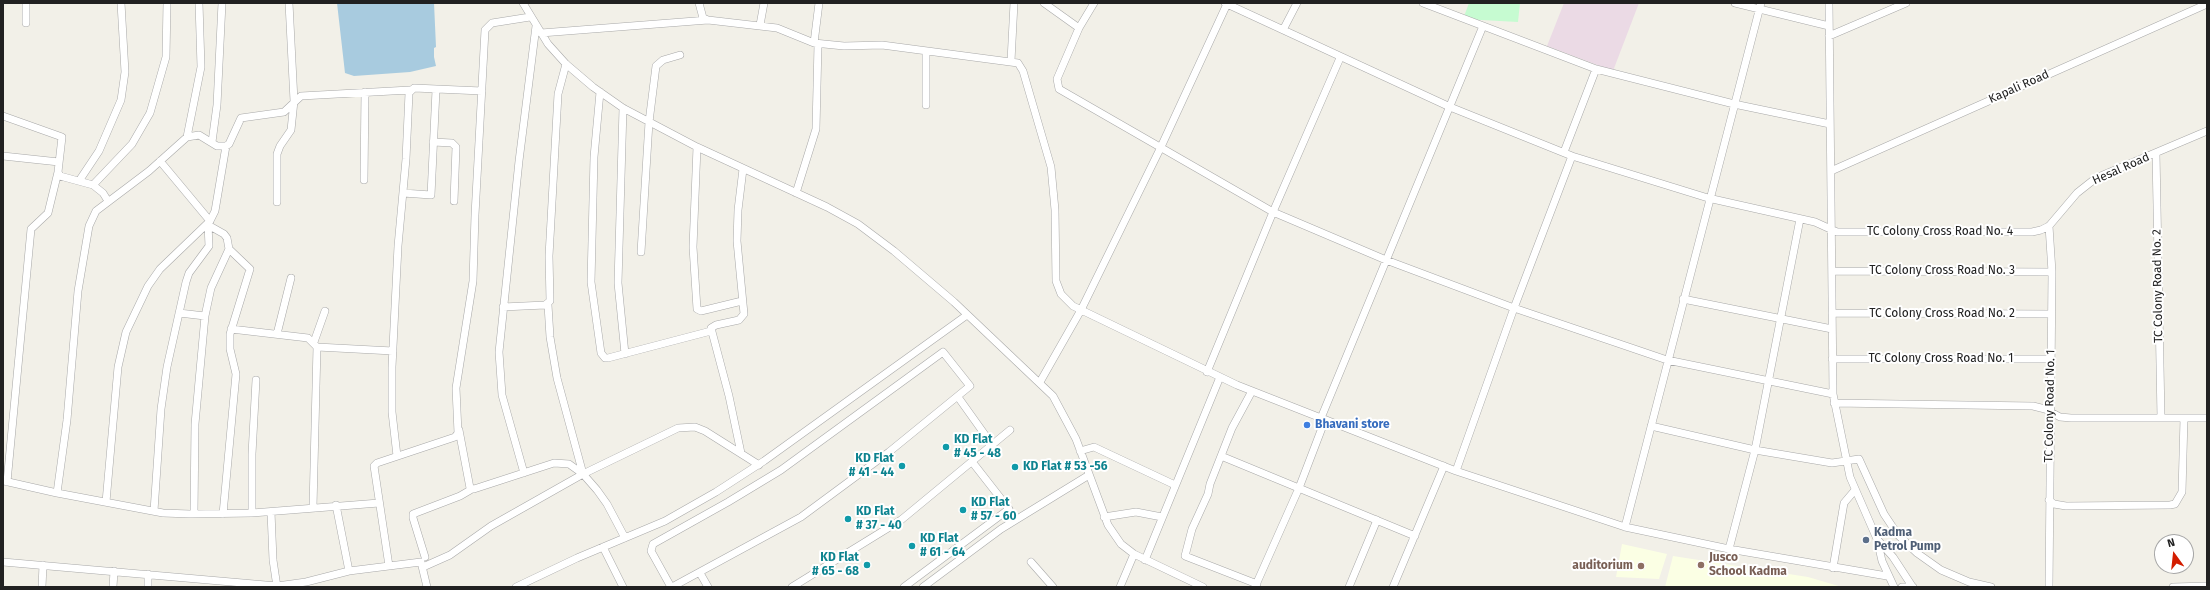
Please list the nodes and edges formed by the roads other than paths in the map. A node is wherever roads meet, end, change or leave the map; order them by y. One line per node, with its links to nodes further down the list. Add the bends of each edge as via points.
1 (26, 3): 24 (street)
2 (121, 3): 70 (street, via 125,72 121,100 99,151)
3 (167, 3): 71 (street, via 166,57 150,113 132,144)
4 (199, 3): 54 (street, via 201,68)
5 (222, 3): 55 (street, via 217,105)
6 (289, 3): 45 (street)
7 (523, 3): 22 (street)
8 (698, 3): 23 (street, via 703,18)
9 (764, 3): 25 (street)
10 (818, 3): 33 (street)
11 (1014, 3): 37 (street)
12 (1044, 3): 29 (street)
13 (1094, 3): 29 (street)
14 (1297, 3): 30 (street)
15 (1423, 3): 27 (street)
16 (1735, 3): 21 (street)
17 (1829, 3): 28 (street)
18 (1906, 3): 32 (street)
19 (1226, 4): 30 (street, TC Colony Cross Road No. 4); 59 (street)
20 (2207, 4): 67 (street, Kapali Road)
21 (1760, 6): 28 (street); 46 (street)
22 (530, 17): 26 (street); 42 (street, via 488,25 485,30)
23 (708, 20): 25 (street); 31 (street)
24 (26, 23)
25 (760, 25): 33 (street, via 777,28)
26 (536, 26): 31 (street); 92 (street)
27 (1483, 26): 39 (street); 48 (street)
28 (1829, 26): 32 (street)
29 (1079, 28): 59 (street, via 1057,79 1059,89)
30 (1283, 30): 36 (street, TC Colony Cross Road No. 4)
31 (541, 33): 38 (street)
32 (1829, 36): 52 (street)
33 (816, 43): 34 (street, via 844,46 882,45); 73 (street, via 816,129)
34 (926, 51): 37 (street); 47 (street)
35 (680, 55): 51 (street, via 663,60 656,66)
36 (1340, 58): 48 (street, TC Colony Cross Road No. 4); 78 (street)
37 (1012, 61): 94 (street, via 1018,63 1023,71 1051,167 1058,287 1067,301)
38 (566, 64): 44 (street); 91 (street, via 558,94)
39 (1596, 69): 46 (street); 60 (street)
40 (410, 90): 41 (street); 43 (street); 72 (street)
41 (436, 90): 42 (street); 56 (street)
42 (482, 91): 127 (street, via 473,281 456,388)
43 (365, 92): 45 (street, via 306,96); 69 (street)
44 (600, 92): 49 (street); 108 (street, via 594,157 592,289 601,353 605,358)
45 (294, 101): 57 (street, via 284,112 241,118); 77 (street, via 291,130 280,146 278,154)
46 (1734, 104): 52 (street); 74 (street)
47 (926, 105)
48 (1450, 107): 60 (street, TC Colony Cross Road No. 4); 85 (street)
49 (623, 108): 51 (street); 108 (street, via 618,283)
50 (3, 116): 65 (street, via 62,138)
51 (649, 122): 58 (street); 84 (street)
52 (1830, 124): 67 (street)
53 (2207, 131): 61 (street, Hesal Road)
54 (187, 137): 55 (street, via 199,135); 64 (street)
55 (212, 142): 57 (street, via 221,147)
56 (433, 142): 72 (street, via 431,194); 76 (street, via 452,143 456,147)
57 (226, 146): 80 (street, via 215,212)
58 (698, 147): 66 (street); 90 (street, via 693,247 698,309 701,311)
59 (1160, 150): 78 (street); 94 (street)
60 (1564, 152): 63 (street, TC Colony Cross Road No. 4)
61 (2156, 153): 81 (street, Hesal Road, via 2085,185); 122 (street, TC Colony Road No. 2)
62 (3, 156): 65 (street)
63 (1572, 156): 74 (street, TC Colony Cross Road No. 4); 93 (street)
64 (160, 161): 75 (street); 80 (street)
65 (59, 162): 68 (street)
66 (743, 169): 73 (street); 90 (street, via 737,241)
67 (1831, 171): 82 (street)
68 (58, 172): 70 (street, via 63,178); 143 (street, via 48,213 31,229)
69 (364, 180)
70 (79, 182): 71 (street)
71 (93, 185): 75 (street)
72 (403, 193): 107 (street)
73 (796, 193): 99 (street, via 858,224 894,251)
74 (1708, 198): 79 (street, TC Colony Cross Road No. 4); 89 (street)
75 (108, 201): 148 (street, via 92,217 85,247)
76 (454, 201)
77 (277, 202)
78 (1273, 212): 85 (street); 112 (street)
79 (1800, 219): 82 (street, TC Colony Cross Road No. 4, via 1815,222); 101 (street)
80 (209, 223): 83 (street, via 224,234); 96 (street, via 207,251 189,273); 150 (street, via 160,269 148,286 126,332 118,367)
81 (2049, 226): 82 (street, TC Colony Cross Road No. 4, via 2032,232); 87 (street, TC Colony Road No. 1)
82 (1831, 230): 86 (street)
83 (229, 249): 100 (street, via 211,288); 102 (street, via 250,269)
84 (641, 252)
85 (1386, 260): 93 (street); 125 (street)
86 (1832, 271): 87 (street, TC Colony Cross Road No. 3); 97 (street)
87 (2052, 272): 98 (street, TC Colony Road No. 1)
88 (291, 278): 105 (street)
89 (1683, 299): 101 (street); 110 (street)
90 (742, 301): 104 (street, via 742,318 712,326)
91 (548, 305): 92 (street); 141 (street, via 550,338 557,378)
92 (503, 307): 140 (street, via 499,352 501,388)
93 (1514, 308): 110 (street); 139 (street)
94 (1081, 310): 112 (street); 116 (street)
95 (325, 311): 106 (street)
96 (179, 313): 100 (street); 154 (street, via 161,409)
97 (1832, 313): 98 (street, TC Colony Cross Road No. 2); 103 (street)
98 (2051, 314): 111 (street, TC Colony Road No. 1)
99 (967, 315): 116 (street); 137 (street)
100 (205, 316): 157 (street, via 195,424)
101 (1780, 319): 103 (street); 115 (street)
102 (230, 329): 105 (street); 158 (street, via 230,349 236,374)
103 (1832, 330): 109 (street)
104 (711, 332): 108 (street); 132 (street, via 729,396)
105 (277, 334): 106 (street, via 308,338)
106 (315, 344): 107 (street); 153 (street)
107 (393, 350): 133 (street, via 392,412)
108 (625, 354)
109 (1832, 359): 111 (street, TC Colony Cross Road No. 1); 118 (street)
110 (1667, 360): 115 (street); 126 (street)
111 (2051, 360): 121 (street, TC Colony Road No. 1)
112 (1207, 372): 113 (street)
113 (1220, 377): 117 (street); 144 (street)
114 (256, 380): 156 (street)
115 (1769, 381): 118 (street); 130 (street)
116 (1040, 382): 131 (street, via 1053,396 1068,421)
117 (1252, 391): 125 (street); 134 (street, via 1232,428)
118 (1833, 394): 120 (street)
119 (958, 397): 129 (street); 179 (street, via 801,517); 191 (street, via 970,386 943,352 781,470 654,544 651,551)
120 (1834, 403): 121 (street, via 2033,406); 135 (street)
121 (2050, 411): 122 (street, via 2060,417 2071,418); 149 (street, TC Colony Road No. 1)
122 (2161, 418): 123 (street)
123 (2184, 418): 124 (street); 149 (street, via 2182,492 2175,504 2066,506 2054,504)
124 (2207, 418)
125 (1323, 419): 138 (street); 145 (street)
126 (1651, 426): 130 (street); 162 (street)
127 (459, 430): 133 (street, via 455,437); 146 (street, via 469,486)
128 (1010, 430): 129 (street)
129 (993, 446): 136 (street)
130 (1755, 450): 135 (street, via 1832,463); 167 (street)
131 (1080, 451): 142 (street); 144 (street, via 1094,447)
132 (741, 453): 137 (street); 141 (street, via 705,431 678,428)
133 (397, 456): 151 (street, via 374,466)
134 (1221, 456): 145 (street); 183 (street, via 1192,529 1185,556)
135 (1845, 461): 147 (street); 204 (street, via 1856,458 1861,462 1884,514 1898,535 1917,553 1941,570 1969,582)
136 (973, 463): 193 (street, via 901,520); 194 (street, via 1009,509)
137 (759, 464): 164 (street, via 665,521)
138 (1444, 466): 139 (street); 163 (street)
139 (1456, 472): 162 (street)
140 (524, 473): 141 (street, via 559,462 569,464); 146 (street)
141 (582, 474): 164 (street, via 607,504); 175 (street, via 491,526 450,555)
142 (1088, 475): 159 (street); 195 (street, via 1001,529)
143 (5, 481): 148 (street)
144 (1175, 485): 160 (street)
145 (1299, 488): 161 (street); 183 (street)
146 (472, 489): 169 (street, via 414,514)
147 (1855, 490): 165 (street); 176 (street, via 1844,503)
148 (57, 493): 150 (street)
149 (2049, 500): 205 (street, TC Colony Road No. 1)
150 (106, 502): 154 (street)
151 (379, 503): 152 (street); 174 (street)
152 (336, 505): 153 (street); 178 (street)
153 (313, 507): 155 (street)
154 (154, 511): 157 (street)
155 (271, 512): 156 (street); 182 (street)
156 (252, 513): 158 (street)
157 (194, 514): 158 (street)
158 (223, 514)
159 (1104, 517): 160 (street, via 1136,512); 168 (street, via 1121,544)
160 (1162, 517): 170 (street)
161 (1377, 520): 163 (street); 199 (street)
162 (1625, 527): 167 (street)
163 (1415, 536): 200 (street)
164 (625, 538): 166 (street)
165 (1877, 539): 181 (street); 203 (street, via 1893,557)
166 (603, 547): 189 (street); 190 (street)
167 (1729, 549): 176 (street)
168 (1134, 554): 170 (street); 197 (street)
169 (425, 557)
170 (1145, 560): 198 (street)
171 (3, 562): 173 (street)
172 (1031, 562): 196 (street)
173 (43, 565): 177 (street); 185 (street)
174 (389, 566): 175 (street, via 419,562); 178 (street)
175 (423, 567): 188 (street)
176 (1833, 568): 181 (street)
177 (114, 571): 180 (street); 186 (street)
178 (349, 571): 182 (street)
179 (700, 573): 191 (street); 192 (street)
180 (148, 574): 182 (street); 187 (street)
181 (1887, 576): 201 (street)
182 (277, 586)
183 (1256, 586)
184 (2207, 586): 206 (street)
185 (42, 587)
186 (113, 587)
187 (148, 587)
188 (427, 587)
189 (516, 587)
190 (623, 587)
191 (672, 587)
192 (708, 587)
193 (792, 587)
194 (904, 587)
195 (923, 587)
196 (1053, 587)
197 (1120, 587)
198 (1203, 587)
199 (1349, 587)
200 (1393, 587)
201 (1894, 587)
202 (1902, 587): 203 (street)
203 (1912, 587)
204 (1992, 587)
205 (2048, 587)
206 (2173, 587)

